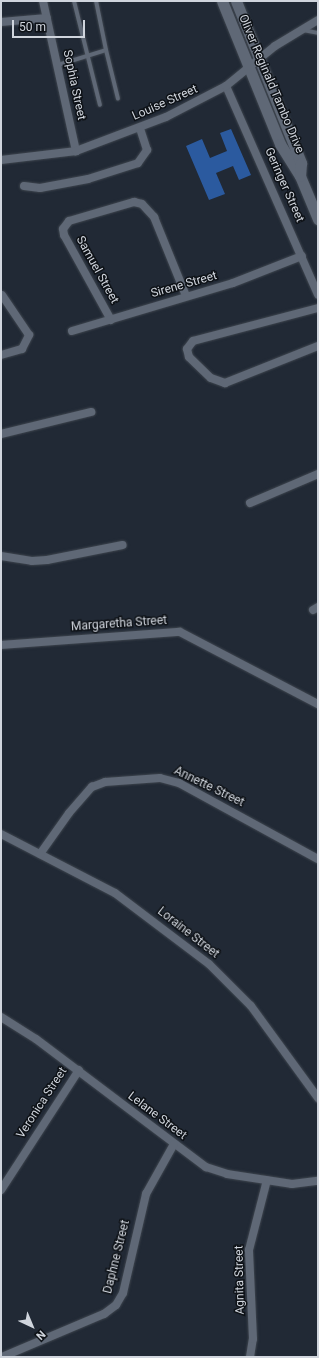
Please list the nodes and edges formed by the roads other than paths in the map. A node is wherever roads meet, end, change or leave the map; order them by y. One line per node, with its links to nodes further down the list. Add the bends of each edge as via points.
1 (43, 1): 6 (street, Sophia Street)
2 (74, 1): 12 (lane)
3 (96, 1): 11 (lane)
4 (222, 1): 15 (main road, Oliver Reginald Tambo Drive)
5 (236, 1): 13 (main road, Oliver Reginald Tambo Drive)
6 (48, 18): 8 (street); 14 (street, Sophia Street)
7 (318, 20): 9 (street, Louise Street)
8 (1, 22)
9 (301, 30): 10 (lane); 13 (street, Louise Street)
10 (318, 33)
11 (106, 50): 12 (lane); 17 (lane)
12 (88, 56): 14 (lane); 18 (lane)
13 (260, 58): 15 (street, Louise Street); 22 (main road, Oliver Reginald Tambo Drive, via 301,163)
14 (58, 65): 20 (street, Sophia Street)
15 (249, 68): 16 (street, Louise Street); 22 (main road, Oliver Reginald Tambo Drive, via 280,144)
16 (226, 86): 19 (street, Louise Street, via 202,100); 25 (street, Geringer Street)
17 (118, 99)
18 (100, 106)
19 (140, 128): 20 (street, Louise Street); 23 (street, via 147,150 138,163 75,181 40,188)
20 (76, 151): 21 (street, Louise Street)
21 (1, 160)
22 (300, 176): 24 (main road, Oliver Reginald Tambo Drive)
23 (24, 186)
24 (318, 219)
25 (302, 256): 27 (street, Geringer Street); 28 (street, Sirene Street, via 233,284)
26 (2, 295): 33 (street, via 29,335 22,349)
27 (318, 295)
28 (186, 296): 30 (street, Sirene Street); 30 (street, Samuel Street, via 154,217 142,204 134,202 69,221 63,229 64,234)
29 (318, 308): 32 (street, via 193,341 187,349 189,357 211,378 225,382)
30 (111, 320): 31 (street, Sirene Street)
31 (72, 331)
32 (318, 346)
33 (1, 356)
34 (91, 412): 35 (street)
35 (1, 434)
36 (318, 474): 37 (street)
37 (250, 503)
38 (123, 545): 39 (street, via 42,560)
39 (1, 556)
40 (1, 645): 41 (street, Margaretha Street, via 180,632)
41 (318, 704)
42 (1, 834): 43 (street, Loraine Street)
43 (40, 854): 44 (street, Annette Street, via 69,813 92,787 105,782 160,778 179,783); 47 (street, Loraine Street, via 115,893 224,977 265,1024)
44 (318, 859)
45 (1, 1017): 46 (street, Lelane Street)
46 (78, 1070): 48 (street, Lelane Street); 51 (street, Veronica Street)
47 (318, 1098)
48 (174, 1144): 49 (street, Lelane Street, via 206,1168); 52 (street, Daphne Street, via 146,1194 123,1293 116,1305 104,1314)
49 (267, 1180): 50 (street, Lelane Street, via 303,1184); 53 (street, Agnita Street, via 249,1250 253,1339)
50 (318, 1180)
51 (1, 1190)
52 (2, 1357)
53 (250, 1357)

